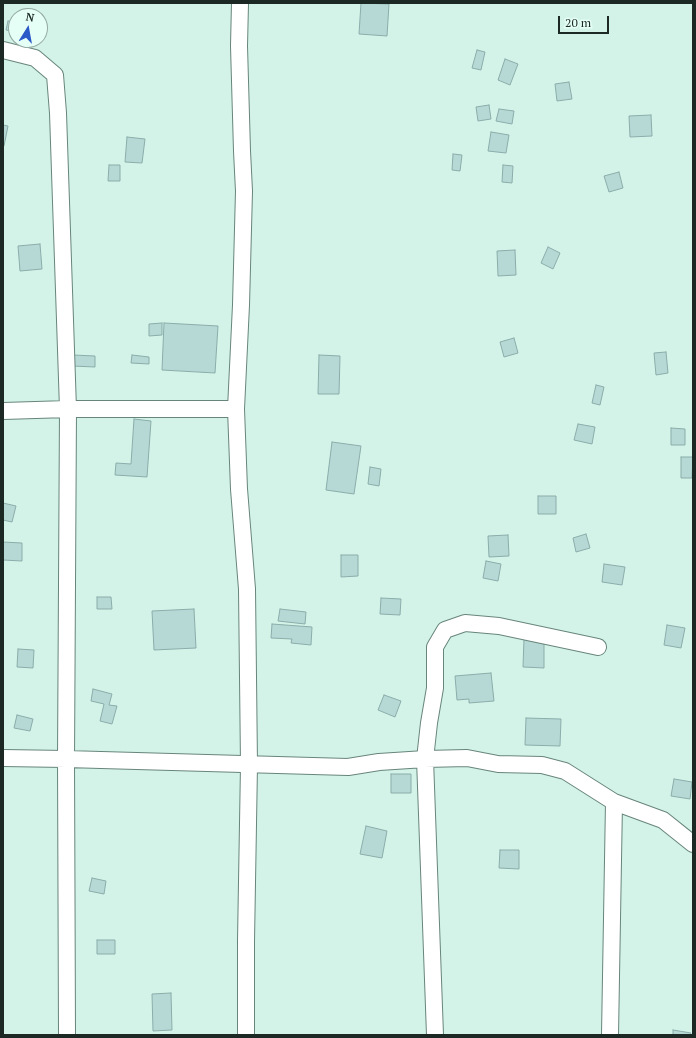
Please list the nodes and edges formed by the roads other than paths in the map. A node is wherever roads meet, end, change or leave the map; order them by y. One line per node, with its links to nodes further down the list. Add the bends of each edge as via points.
1 (240, 3): 3 (street, via 244,191)
2 (3, 50): 4 (street, via 36,58 55,75)
3 (236, 409): 4 (street); 10 (street, via 247,589)
4 (68, 410): 5 (street); 8 (street)
5 (3, 411)
6 (598, 647): 9 (street, via 499,626 465,623 444,630 435,647 435,688)
7 (3, 758): 8 (street)
8 (66, 759): 10 (street); 13 (street)
9 (425, 759): 10 (street, via 348,767); 11 (street, via 467,758 498,764 542,765 565,771); 15 (street)
10 (249, 765): 14 (street)
11 (614, 802): 12 (street, via 663,820); 16 (street)
12 (693, 844)
13 (66, 1035)
14 (246, 1035)
15 (435, 1035)
16 (610, 1035)

